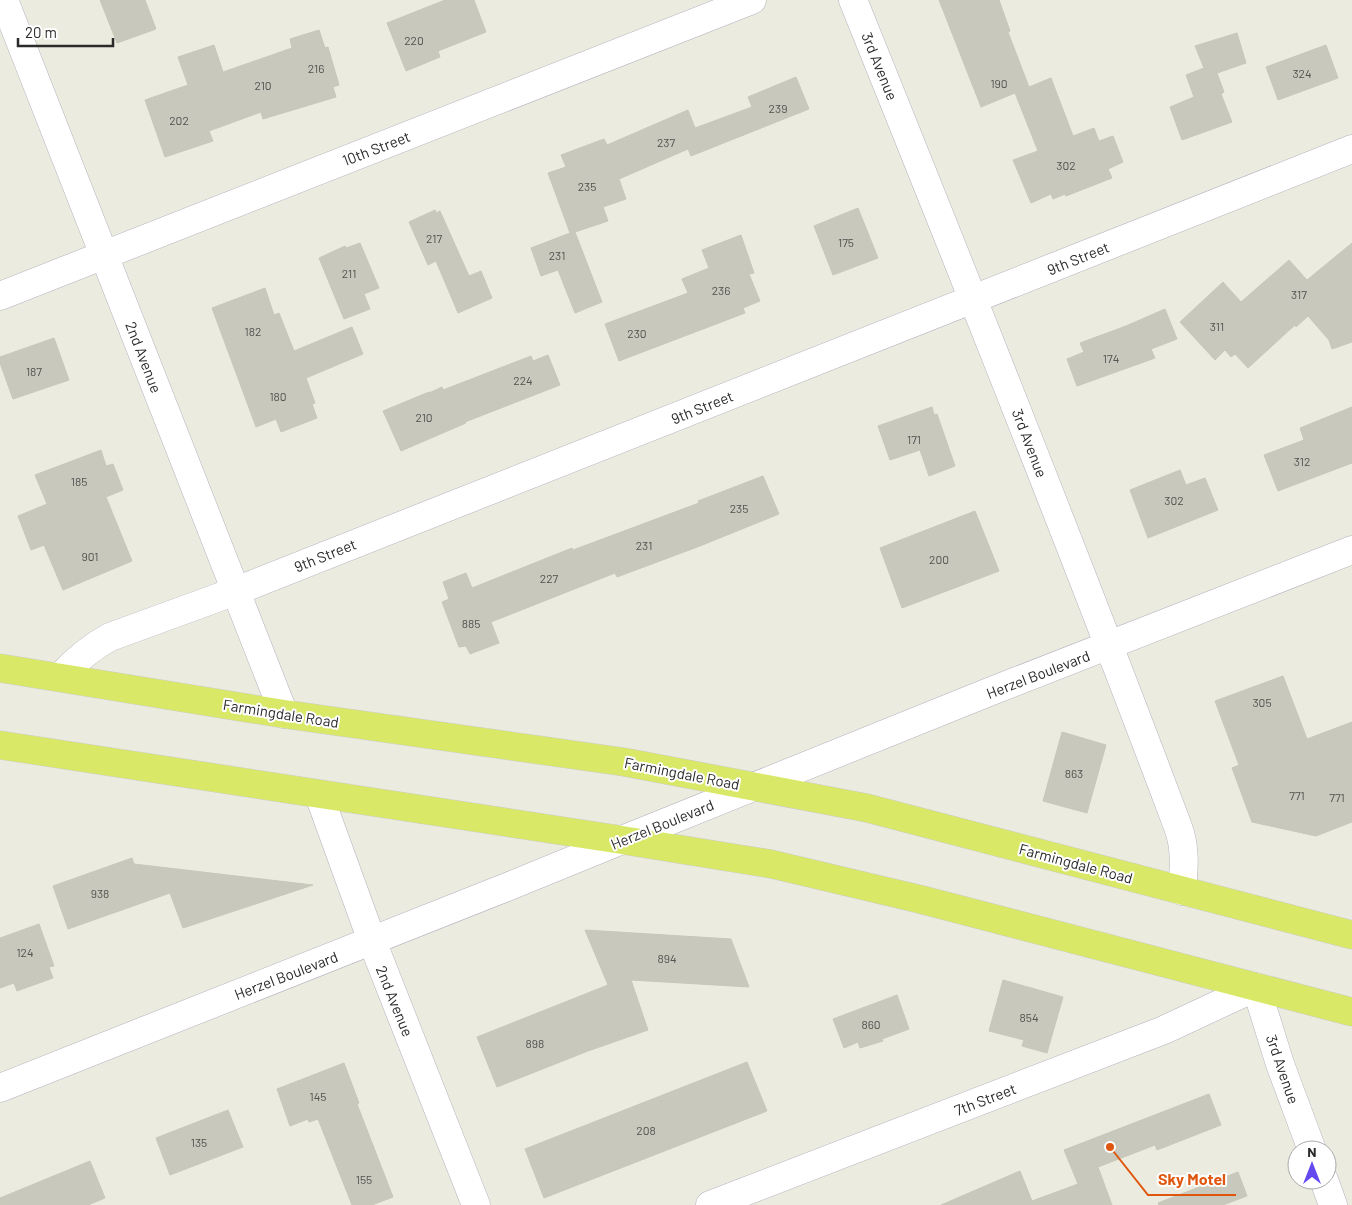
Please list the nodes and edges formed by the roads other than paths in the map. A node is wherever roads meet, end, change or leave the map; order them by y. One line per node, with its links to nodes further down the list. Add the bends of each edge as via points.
1 (4, 0): 5 (street, 2nd Avenue)
2 (752, 0): 5 (street, 10th Street)
3 (853, 0): 7 (street, 3rd Avenue)
4 (1352, 150): 7 (street, 9th Street)
5 (103, 255): 6 (street, 10th Street); 9 (street, 2nd Avenue)
6 (0, 296)
7 (974, 299): 9 (street, 9th Street); 10 (street, 3rd Avenue)
8 (1352, 550): 10 (street, Herzel Boulevard)
9 (236, 590): 12 (street, 9th Street, via 110,637 84,654); 13 (street, 2nd Avenue)
10 (1110, 646): 15 (street, Herzel Boulevard); 18 (street, 3rd Avenue, via 1182,836)
11 (0, 668): 12 (main road, Farmingdale Road)
12 (60, 677): 13 (main road, Farmingdale Road)
13 (284, 714): 15 (main road, Farmingdale Road, via 624,762)
14 (0, 745): 16 (main road)
15 (755, 787): 17 (street, Herzel Boulevard); 18 (main road, Farmingdale Road, via 867,808)
16 (319, 795): 17 (main road); 20 (street, 2nd Avenue)
17 (622, 840): 20 (street, Herzel Boulevard); 21 (main road, via 771,864 855,883)
18 (1182, 891): 19 (main road, Farmingdale Road)
19 (1352, 935)
20 (372, 941): 23 (street, Herzel Boulevard); 26 (street, 2nd Avenue)
21 (1256, 987): 22 (main road); 24 (street, 3rd Avenue); 27 (street, 7th Street, via 1164,1030)
22 (1352, 1012)
23 (0, 1088)
24 (1308, 1140)
25 (1328, 1190): 28 (street)
26 (476, 1205)
27 (710, 1205)
28 (1333, 1205)

